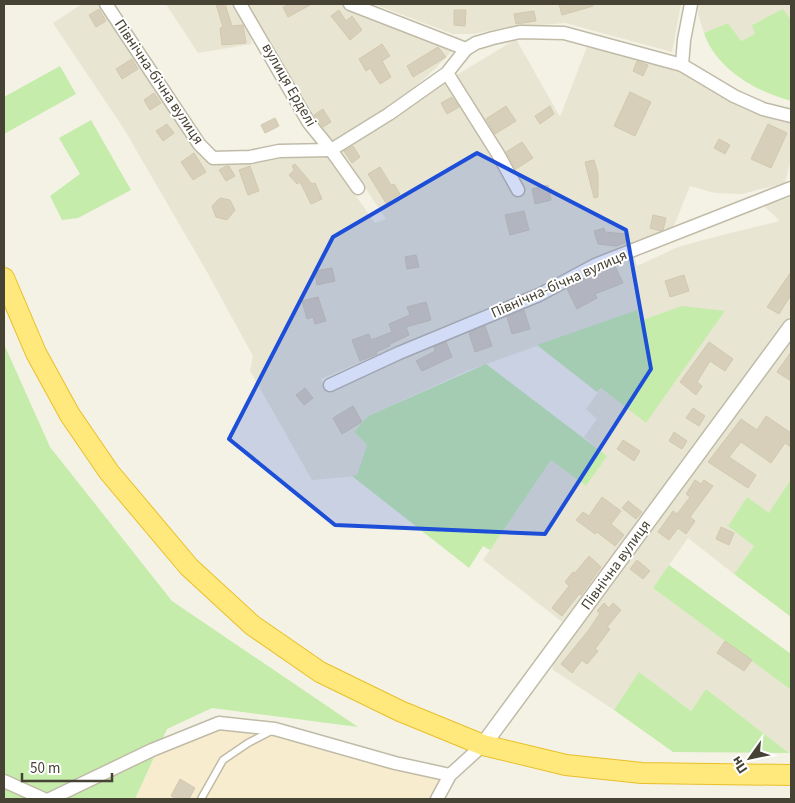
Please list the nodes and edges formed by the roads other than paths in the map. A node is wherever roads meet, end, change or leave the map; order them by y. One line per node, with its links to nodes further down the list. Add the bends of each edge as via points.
1 (106, 4): 9 (street, Північна-бічна вулиця, via 199,144 213,158)
2 (240, 4): 9 (street, вулиця Ерделі, via 309,123)
3 (350, 4): 5 (street)
4 (691, 4): 6 (street)
5 (466, 49): 6 (street, via 476,43 520,32 564,34); 7 (street)
6 (682, 65): 8 (street, via 734,96 763,109)
7 (447, 72): 9 (street); 12 (street)
8 (791, 116)
9 (331, 150): 10 (street, вулиця Ерделі)
10 (358, 188)
11 (791, 188): 15 (street, Північна-бічна вулиця, via 595,265 539,295 407,349)
12 (518, 190)
13 (4, 278): 17 (highway, via 36,353 70,415 109,472 189,567 252,625 320,672 400,712)
14 (791, 327): 17 (street, Північна вулиця)
15 (330, 385)
16 (275, 729): 18 (street); 22 (street, via 219,723 152,750); 23 (lane, via 223,760)
17 (483, 745): 18 (street, Північна вулиця); 19 (highway, via 566,765 632,772)
18 (450, 775): 24 (street, Північна вулиця)
19 (791, 775)
20 (4, 781): 21 (street)
21 (44, 799)
22 (50, 799)
23 (201, 799)
24 (437, 799)

